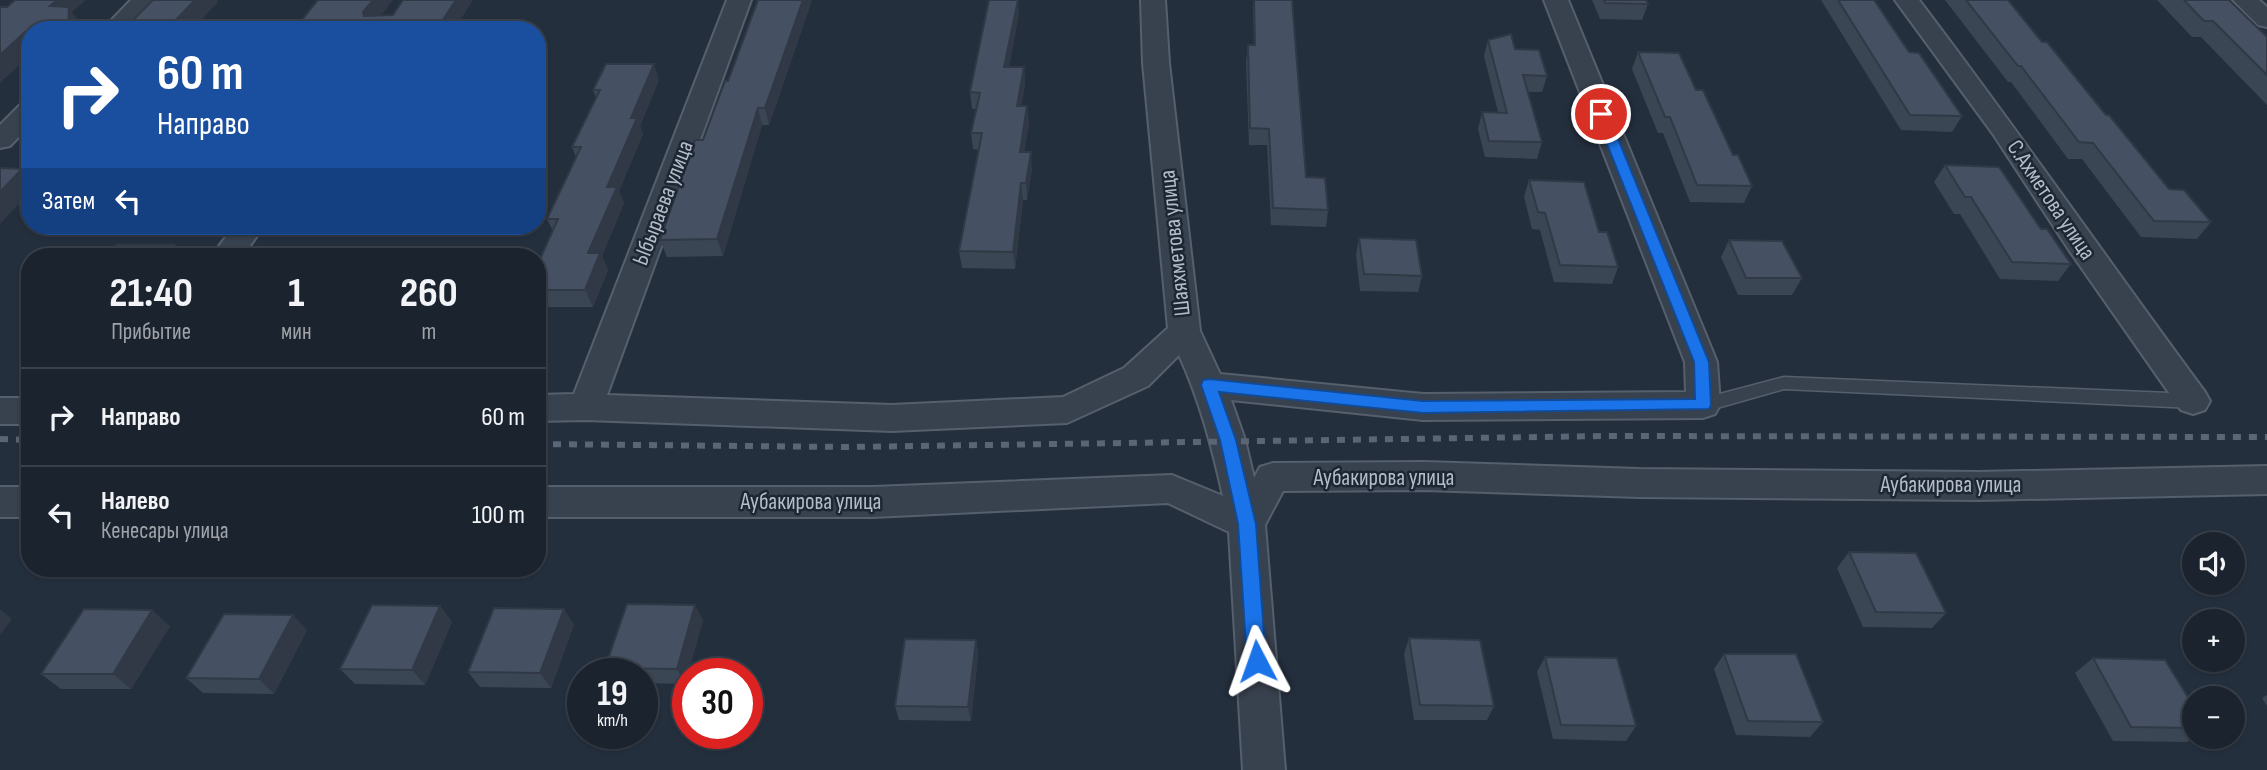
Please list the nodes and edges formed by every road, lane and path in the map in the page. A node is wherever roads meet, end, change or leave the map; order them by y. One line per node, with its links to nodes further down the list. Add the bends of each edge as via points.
1 (145, 0): 8 (street)
2 (739, 0): 15 (street, Ыбыраева улица)
3 (1153, 0): 11 (street, Шаяхметова улица)
4 (1556, 0): 14 (street, via 1702,362)
5 (1907, 0): 13 (street, С.Ахметова улица)
6 (2245, 0): 7 (street)
7 (2267, 20)
8 (123, 21)
9 (21, 119): 10 (street)
10 (0, 140)
11 (1184, 331): 12 (street, Шаяхметова улица); 15 (street, via 1136,377 1067,410 892,418)
12 (1209, 385): 14 (street, via 1423,407); 23 (street, Шаяхметова улица, via 1228,440)
13 (2193, 401): 14 (lane, via 1784,383)
14 (1703, 405)
15 (586, 407): 16 (street)
16 (546, 408)
17 (0, 411): 18 (street)
18 (21, 411)
19 (2267, 480): 23 (street, Аубакирова улица, via 1978,486 1273,477)
20 (0, 502): 21 (street)
21 (21, 502)
22 (546, 502): 23 (street, Аубакирова улица, via 873,502 1171,489)
23 (1247, 524): 24 (street, Шаяхметова улица)
24 (1264, 770)

